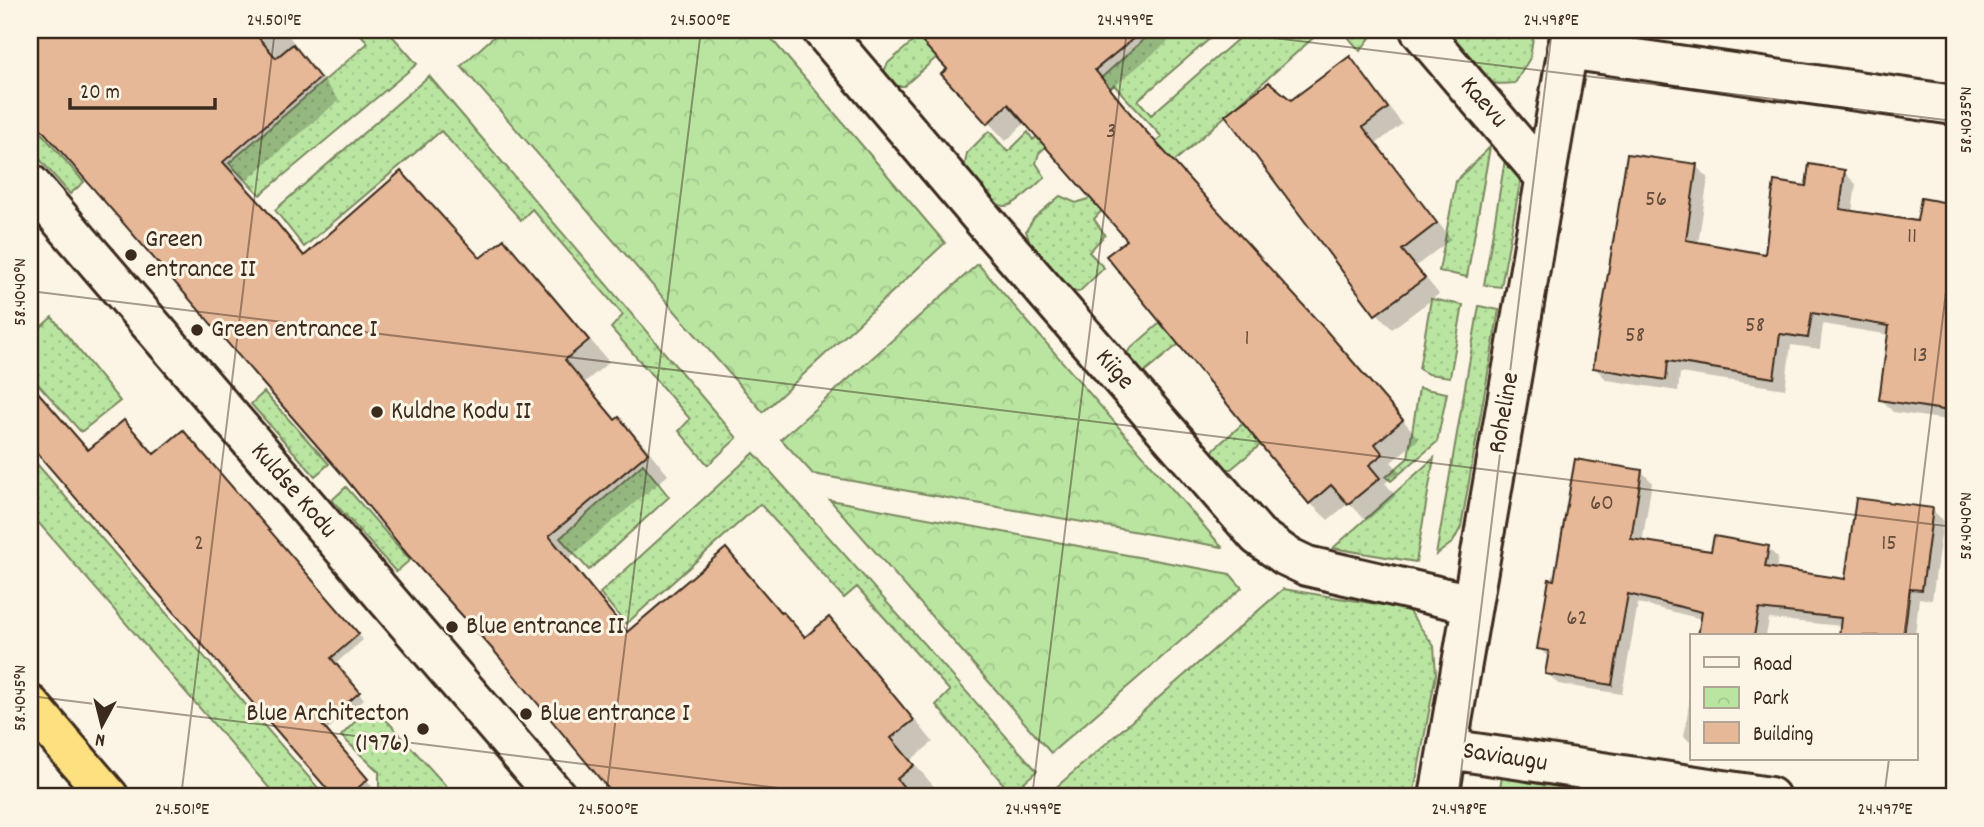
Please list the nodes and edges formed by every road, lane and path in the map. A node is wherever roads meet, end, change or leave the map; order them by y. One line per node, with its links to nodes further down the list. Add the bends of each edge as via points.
1 (822, 30): 7 (street, Kiige, via 1258,537 1307,566)
2 (1420, 30): 5 (street, Kaevu)
3 (1569, 40): 4 (street); 5 (street, Roheline)
4 (1954, 105)
5 (1545, 177): 7 (street, Roheline)
6 (30, 184): 11 (street, Kuldse Kodu)
7 (1472, 604): 9 (street, Roheline)
8 (30, 705): 10 (highway)
9 (1448, 749): 12 (street, Roheline); 13 (street, Saviaugu)
10 (109, 797)
11 (557, 797)
12 (1439, 797)
13 (1770, 797)

